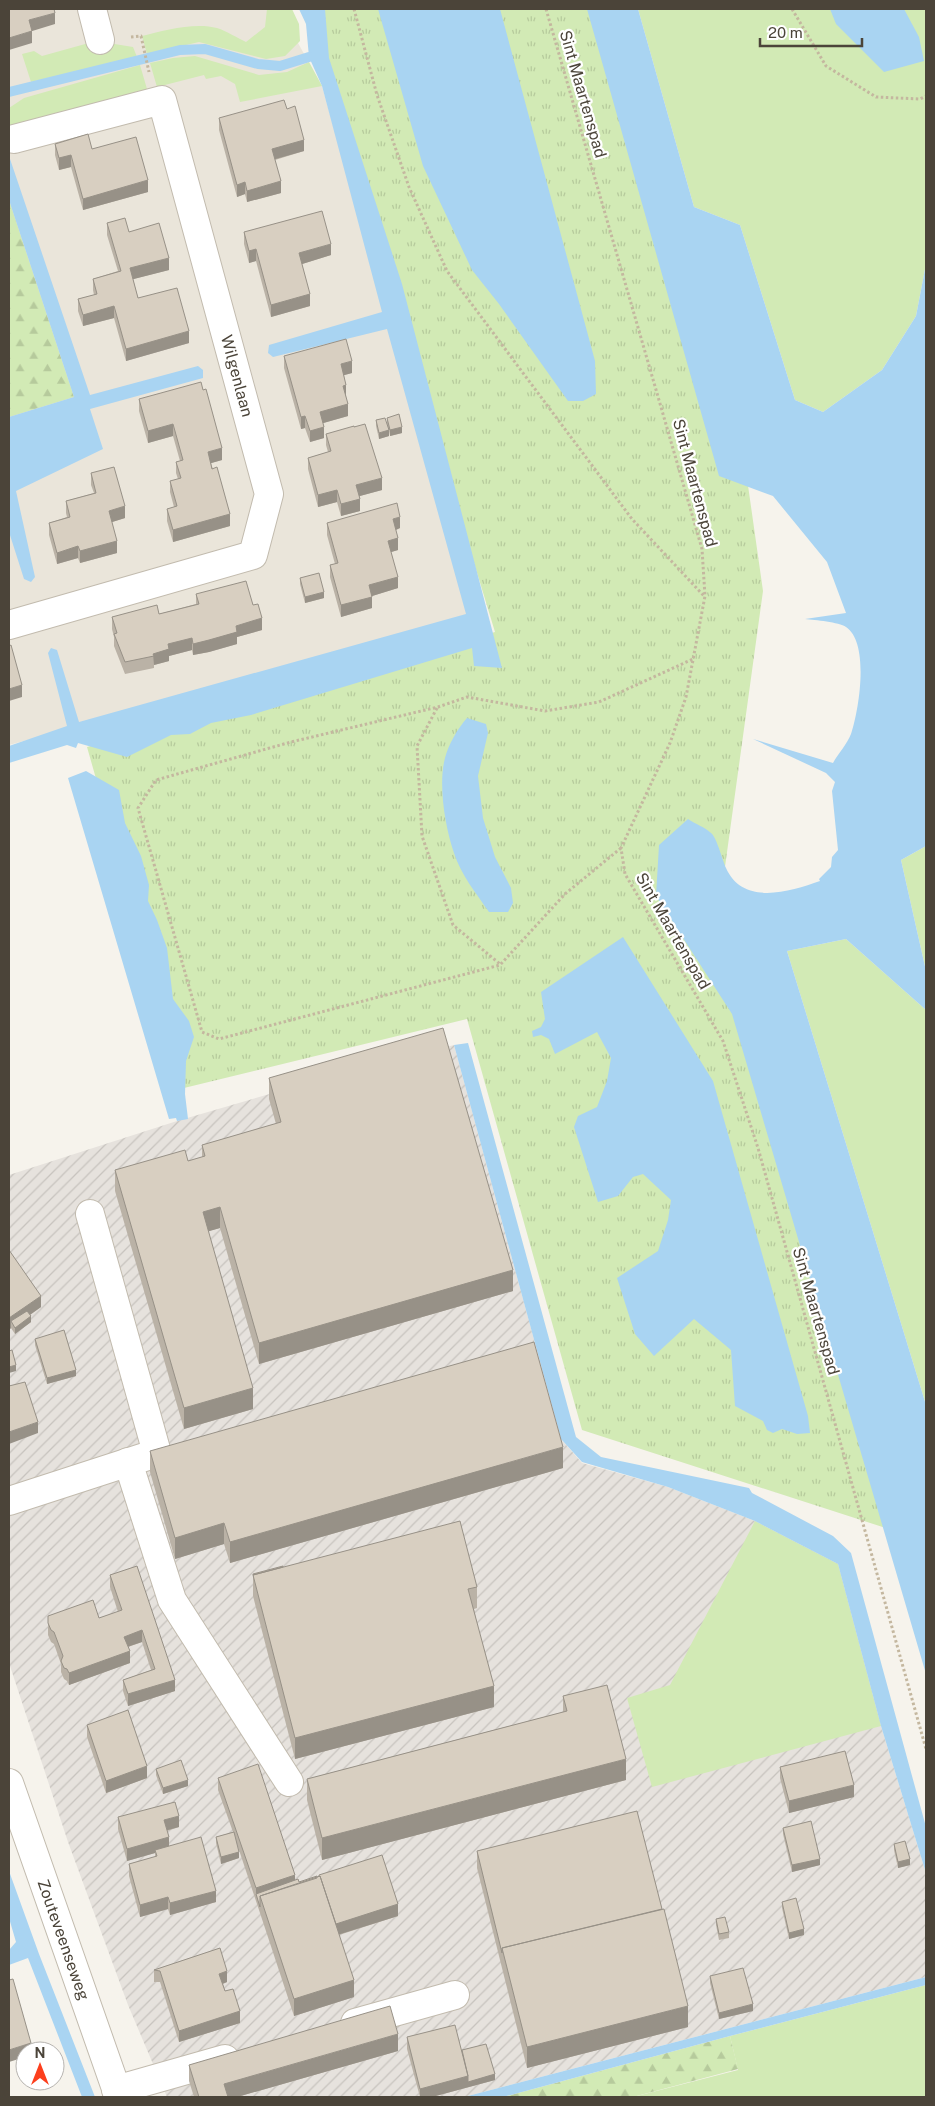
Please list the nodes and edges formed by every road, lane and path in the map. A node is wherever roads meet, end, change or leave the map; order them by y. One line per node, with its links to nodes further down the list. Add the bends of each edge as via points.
1 (92, 9): 5 (street)
2 (354, 9): 10 (path, via 377,95 409,187 447,272 632,519)
3 (546, 9): 10 (path, Sint Maartenspad, via 700,540)
4 (792, 9): 8 (path, via 826,66 876,97 920,99)
5 (100, 40)
6 (144, 49): 7 (path)
7 (149, 71)
8 (926, 96)
9 (14, 139): 11 (street, Wilgenlaan, via 162,100 269,494 253,555)
10 (705, 596): 12 (path, Sint Maartenspad)
11 (9, 625)
12 (693, 659): 13 (path, via 599,702 545,711 467,697); 14 (path, Sint Maartenspad, via 686,697 670,743)
13 (438, 707): 15 (path, via 417,746 422,836 453,925); 15 (path, via 291,742 156,780 138,808 202,1032 219,1039)
14 (621, 848): 15 (path, via 565,894); 19 (path, Sint Maartenspad, via 625,874 723,1041 758,1148)
15 (500, 965)
16 (90, 1214): 17 (street, via 167,1451)
17 (128, 1462): 18 (street); 20 (street, via 172,1600)
18 (9, 1501)
19 (926, 1749)
20 (289, 1782)
21 (9, 1783): 25 (street, Zouteveenseweg)
22 (455, 1994): 23 (street)
23 (332, 2029)
24 (248, 2053): 25 (street)
25 (117, 2094)

